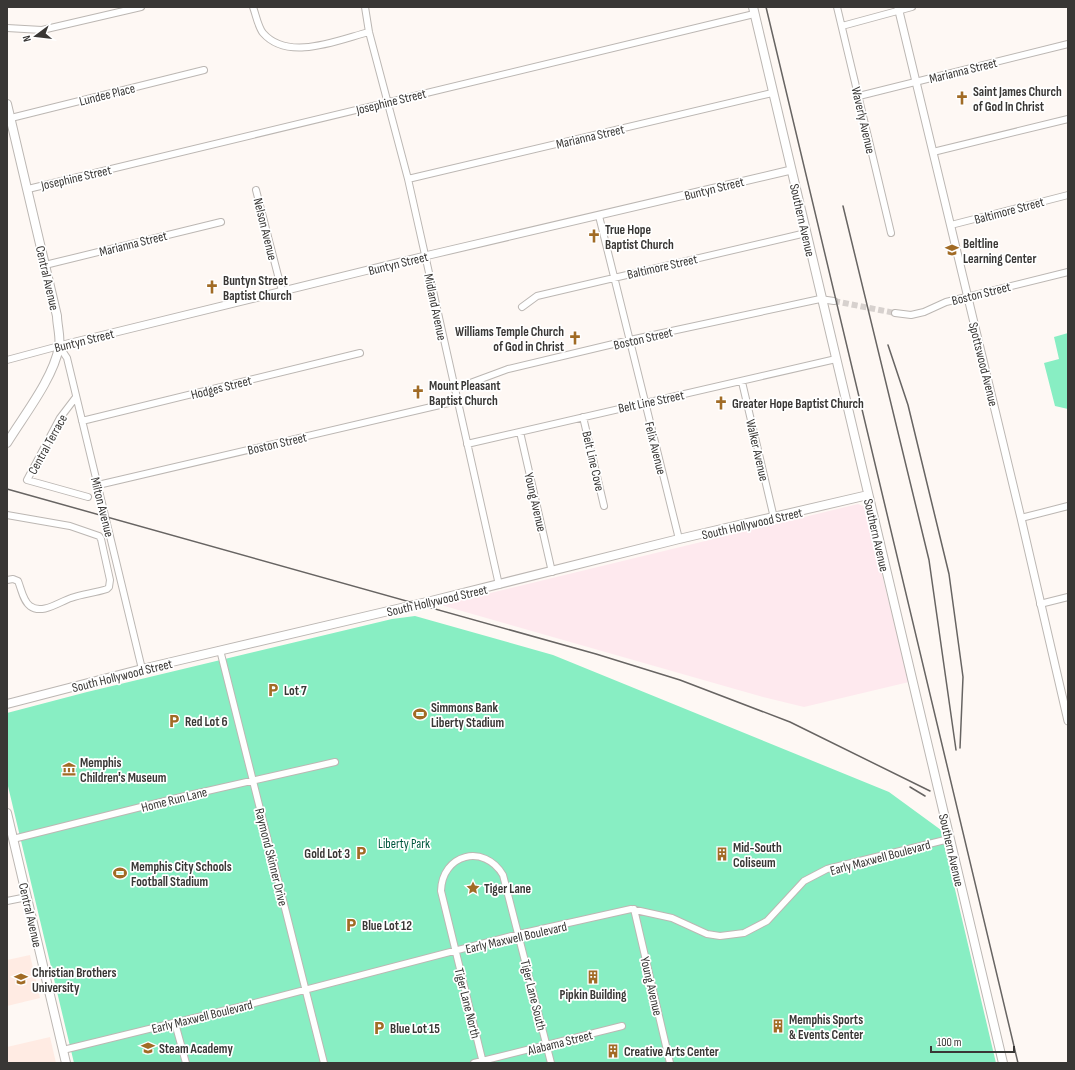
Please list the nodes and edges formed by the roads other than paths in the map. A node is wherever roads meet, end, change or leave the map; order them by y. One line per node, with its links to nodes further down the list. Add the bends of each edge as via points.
1 (141, 7): 9 (street, via 42,30)
2 (253, 7): 10 (street, via 262,32 274,44 293,48 310,47)
3 (365, 7): 10 (street, Midland Avenue)
4 (837, 7): 8 (street, Waverly Avenue)
5 (912, 7): 6 (street)
6 (898, 9): 8 (street); 13 (street, Spottswood Avenue)
7 (753, 10): 14 (main road, Southern Avenue); 16 (street, Josephine Street)
8 (842, 26): 15 (street, Waverly Avenue)
9 (7, 28)
10 (369, 32): 16 (street, Midland Avenue)
11 (1068, 44): 13 (street, Marianna Street)
12 (204, 70): 18 (street, Lundee Place)
13 (917, 81): 15 (street, Marianna Street); 20 (street, Spottswood Avenue)
14 (772, 93): 21 (main road, Southern Avenue); 22 (street, Marianna Street)
15 (859, 96): 30 (street, Waverly Avenue)
16 (387, 102): 22 (street, Midland Avenue); 23 (street, Josephine Street)
17 (7, 104): 18 (main road, Central Avenue)
18 (10, 118): 23 (main road, Central Avenue)
19 (1068, 118): 20 (street)
20 (933, 152): 28 (street, Spottswood Avenue)
21 (791, 170): 26 (street, Buntyn Street); 29 (main road, Southern Avenue)
22 (408, 179): 31 (street, Midland Avenue)
23 (28, 189): 32 (main road, Central Avenue)
24 (256, 190): 35 (street, Nelson Avenue)
25 (1068, 195): 28 (street, Baltimore Street)
26 (599, 216): 31 (street, Buntyn Street); 34 (street, Felix Avenue)
27 (221, 222): 32 (street, Marianna Street)
28 (951, 225): 36 (street, Spottswood Avenue)
29 (806, 233): 34 (street, Baltimore Street); 37 (main road, Southern Avenue)
30 (890, 233)
31 (425, 256): 35 (street, Buntyn Street); 47 (street, Midland Avenue)
32 (45, 265): 42 (main road, Central Avenue, via 56,316)
33 (1068, 272): 36 (street, Boston Street)
34 (614, 277): 39 (street, Baltimore Street, via 537,296); 41 (street, Felix Avenue)
35 (282, 291): 42 (street, Buntyn Street)
36 (967, 296): 40 (street, Boston Street, via 924,312 911,315); 63 (street, Spottswood Avenue)
37 (820, 299): 38 (street, Boston Street); 41 (street, Boston Street); 44 (main road, Southern Avenue)
38 (834, 301)
39 (522, 307)
40 (895, 313)
41 (630, 340): 47 (street, Boston Street, via 508,369); 50 (street, Felix Avenue)
42 (59, 346): 45 (street, Buntyn Street); 48 (street, Milton Avenue, via 67,358); 54 (main road, Central Avenue, via 41,389)
43 (360, 353): 52 (street, Hodges Street)
44 (836, 359): 46 (street, Belt Line Street); 57 (main road, Southern Avenue)
45 (7, 360)
46 (742, 382): 50 (street, Belt Line Street); 62 (street, Walker Avenue)
47 (454, 389): 49 (street, Midland Avenue)
48 (76, 397): 52 (street, Milton Avenue); 58 (street, Central Terrace, via 60,418 27,480)
49 (457, 401): 55 (street, Midland Avenue); 56 (street, Boston Street)
50 (644, 402): 51 (street, Belt Line Street); 64 (street, Felix Avenue)
51 (584, 417): 53 (street, Belt Line Street); 59 (street, Belt Line Cove)
52 (82, 421): 56 (street, Milton Avenue)
53 (520, 432): 55 (street, Belt Line Street); 65 (street, Young Avenue)
54 (7, 443)
55 (466, 444): 67 (street, Midland Avenue)
56 (98, 485): 71 (street, Milton Avenue)
57 (868, 495): 62 (main road, South Hollywood Street); 79 (main road, Southern Avenue)
58 (88, 497)
59 (604, 506)
60 (1068, 506): 63 (street)
61 (7, 515): 66 (street, via 70,526 99,536 110,580 107,589 71,598 53,606 33,608 27,603 18,581)
62 (774, 518): 64 (main road, South Hollywood Street)
63 (1021, 518): 69 (street, Spottswood Avenue)
64 (679, 539): 65 (main road, South Hollywood Street)
65 (552, 572): 67 (main road, South Hollywood Street)
66 (7, 580)
67 (499, 585): 70 (main road, South Hollywood Street)
68 (1068, 597): 69 (street)
69 (1040, 604): 72 (street, Spottswood Avenue)
70 (220, 650): 71 (main road, South Hollywood Street); 76 (street, Raymond Skinner Drive)
71 (142, 669): 73 (main road, South Hollywood Street)
72 (1066, 700): 74 (street, Spottswood Avenue)
73 (7, 704)
74 (1068, 721)
75 (335, 762): 76 (street, Home Run Lane)
76 (252, 780): 78 (street, Home Run Lane); 86 (street, Raymond Skinner Drive)
77 (7, 813): 78 (main road, Central Avenue)
78 (13, 839): 81 (main road, Central Avenue)
79 (949, 839): 83 (street, Early Maxwell Boulevard, via 827,870 804,881 767,921 744,933 720,936 708,934 672,918); 98 (main road, Southern Avenue)
80 (505, 881): 84 (street, Tiger Lane South); 85 (street, Tiger Lane North, via 500,870 490,861 478,856 454,862 445,872 441,884 442,897)
81 (27, 897): 82 (street); 90 (main road, Central Avenue)
82 (7, 901)
83 (634, 909): 84 (street, Early Maxwell Boulevard); 97 (street, Young Avenue)
84 (519, 934): 85 (street, Early Maxwell Boulevard); 89 (street, Tiger Lane South)
85 (455, 951): 86 (street, Early Maxwell Boulevard); 91 (street, Tiger Lane North)
86 (306, 989): 87 (street, Early Maxwell Boulevard); 94 (street, Raymond Skinner Drive)
87 (175, 1023): 90 (street, Early Maxwell Boulevard); 93 (street)
88 (622, 1026): 89 (street, Alabama Street)
89 (546, 1045): 91 (street, Alabama Street); 96 (street, Tiger Lane South)
90 (62, 1050): 92 (main road, Central Avenue)
91 (483, 1062): 95 (street, Alabama Street)
92 (66, 1063)
93 (186, 1063)
94 (324, 1063)
95 (474, 1063)
96 (551, 1063)
97 (670, 1063)
98 (1003, 1063)

